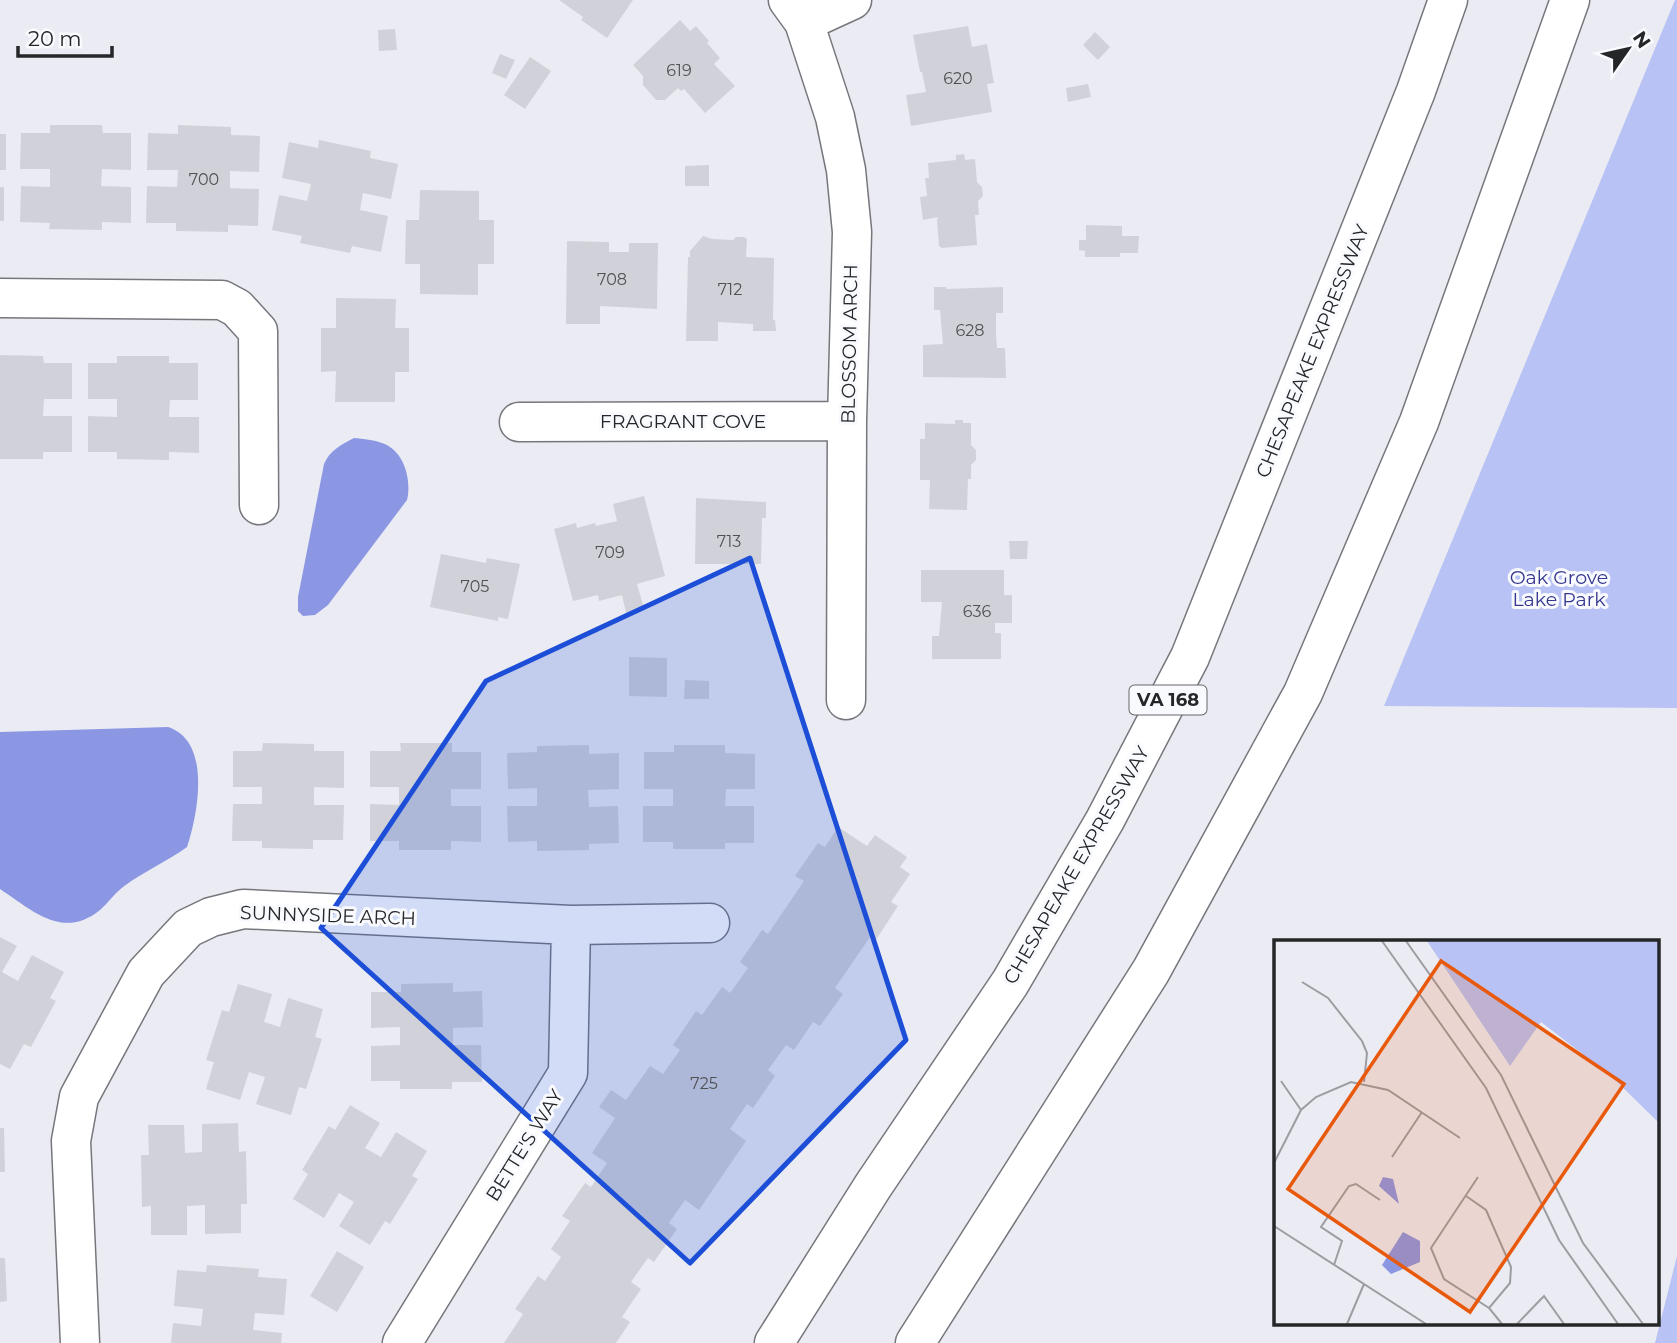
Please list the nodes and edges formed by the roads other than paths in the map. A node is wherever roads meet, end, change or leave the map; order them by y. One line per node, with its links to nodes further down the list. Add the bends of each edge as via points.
1 (852, 0): 4 (main road)
2 (1448, 0): 14 (main road, CHESAPEAKE EXPRESSWAY / VA 168, via 1190,657 1105,820 1010,983)
3 (1570, 0): 15 (main road, via 1419,422 1303,693 1151,971)
4 (796, 11): 6 (main road, BLOSSOM ARCH, via 835,117 846,170 852,232)
5 (0, 298): 8 (main road, via 222,300 237,308 258,331)
6 (847, 421): 7 (main road, FRAGRANT COVE); 9 (main road, BLOSSOM ARCH)
7 (519, 422)
8 (258, 505)
9 (846, 700)
10 (710, 923): 11 (main road, SUNNYSIDE ARCH)
11 (571, 925): 12 (main road, SUNNYSIDE ARCH, via 243,909 188,929 146,973 79,1097 71,1141); 13 (main road, BETTE'S WAY, via 568,1073)
12 (80, 1343)
13 (402, 1343)
14 (774, 1343)
15 (915, 1343)

